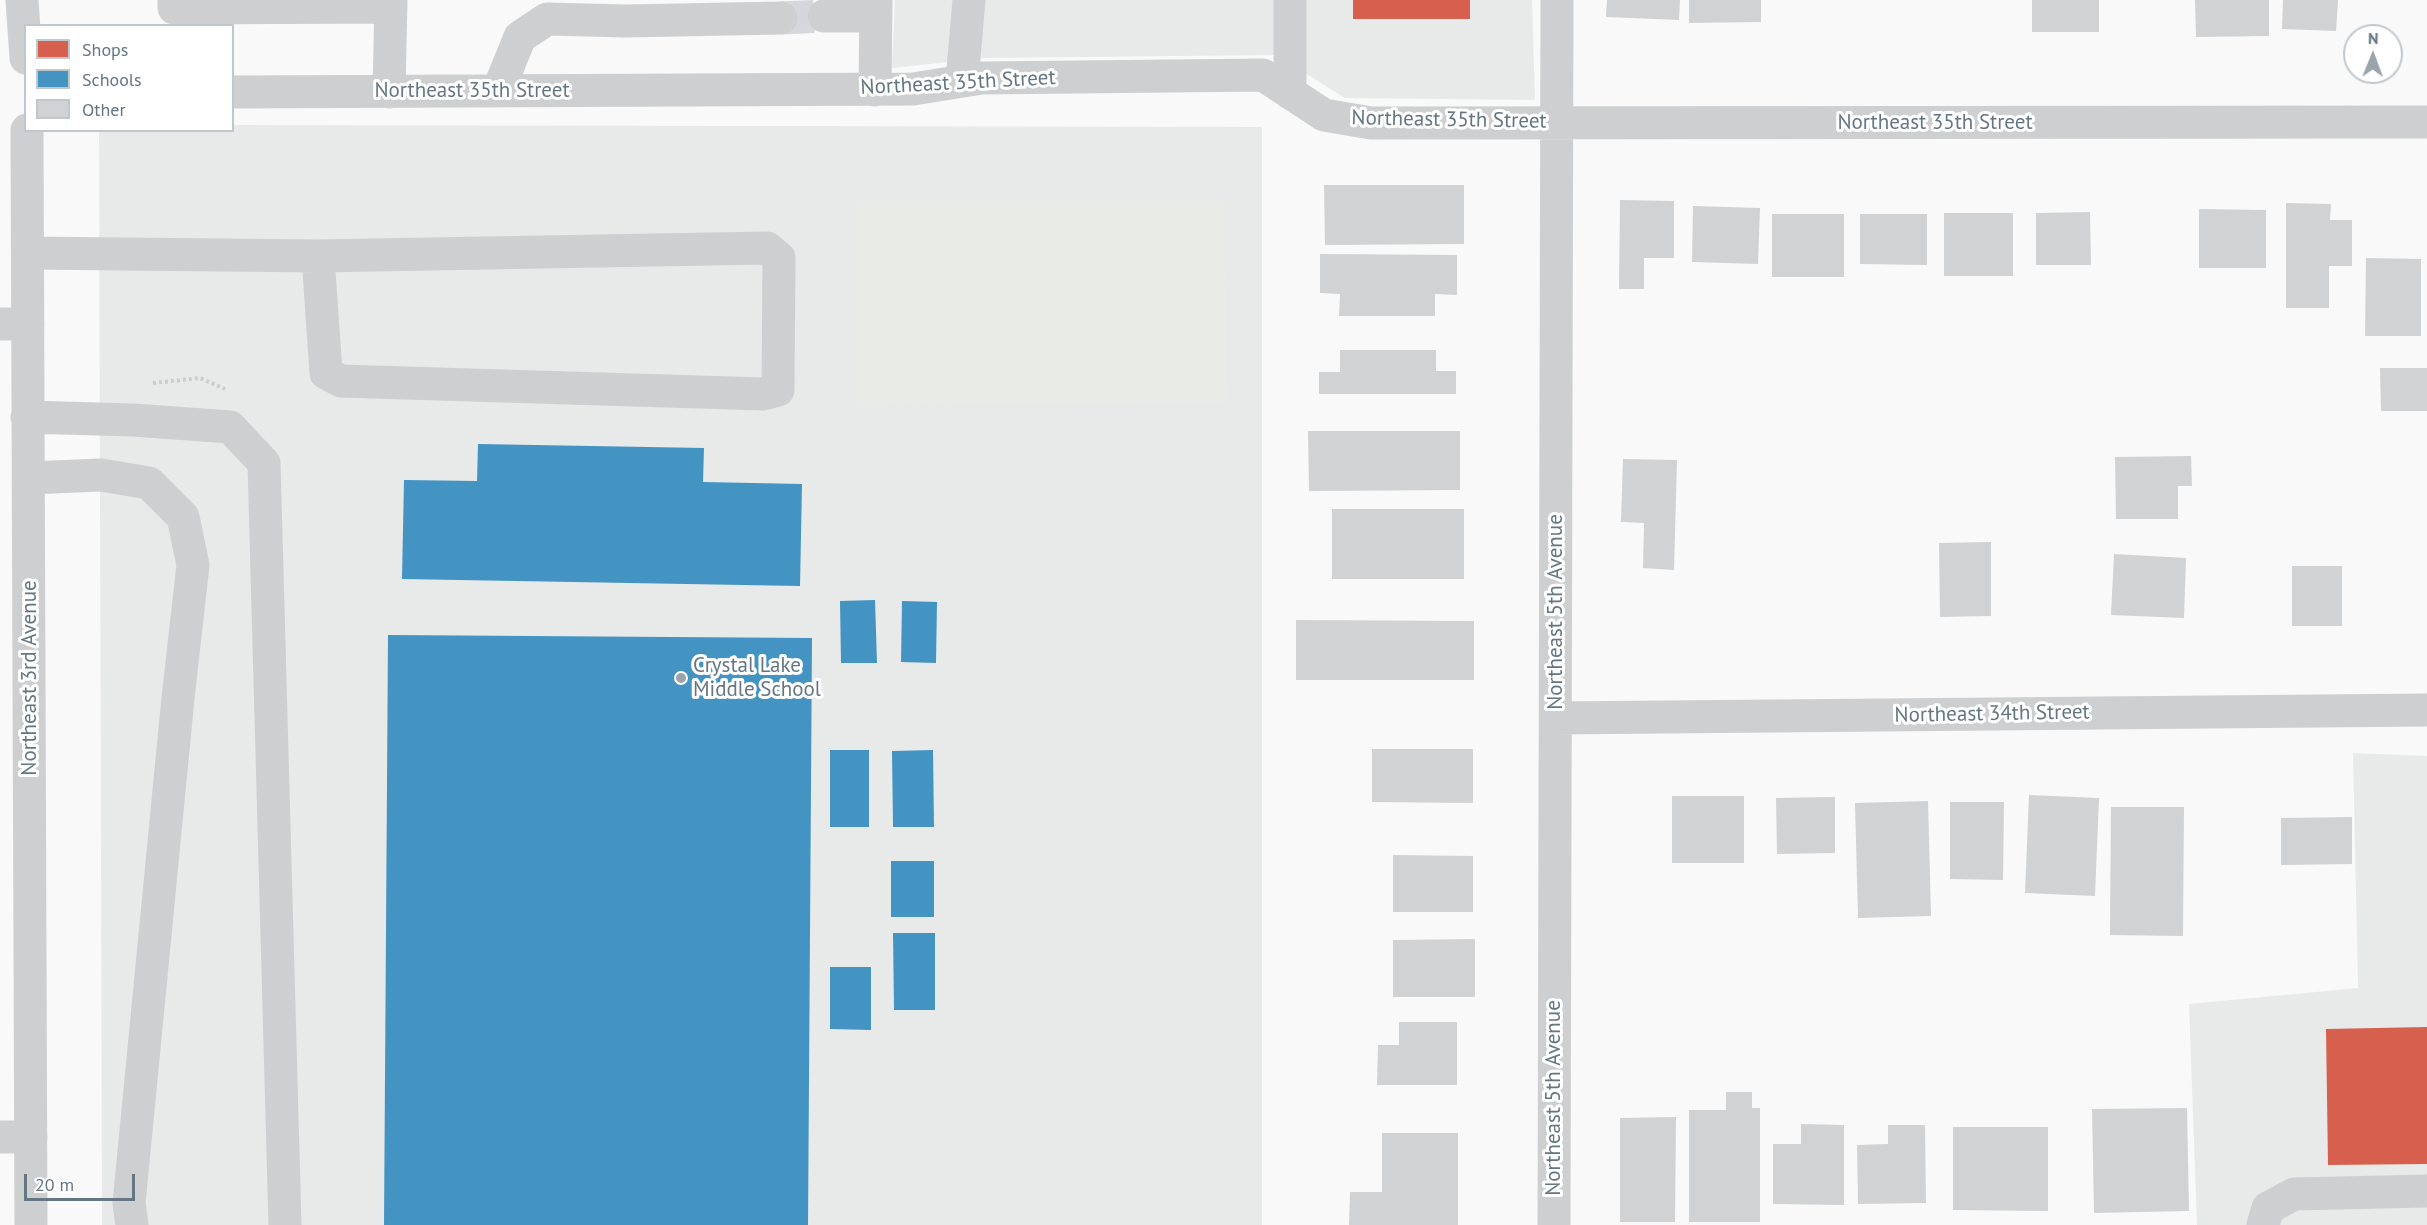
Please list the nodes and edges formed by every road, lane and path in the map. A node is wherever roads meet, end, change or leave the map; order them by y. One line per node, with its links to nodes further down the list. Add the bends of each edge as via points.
1 (22, 0): 10 (street)
2 (174, 0): 6 (street, via 174,8)
3 (969, 0): 11 (street)
4 (1290, 0): 16 (street)
5 (1557, 0): 18 (street, Northeast 5th Avenue)
6 (391, 4): 15 (street)
7 (876, 8): 8 (street); 12 (street)
8 (824, 16)
9 (781, 18): 13 (street, via 548,19 520,37)
10 (24, 29)
11 (962, 81): 12 (street, Northeast 35th Street); 16 (street, Northeast 35th Street, via 1263,75)
12 (875, 90): 13 (street, Northeast 35th Street)
13 (498, 91): 15 (street, Northeast 35th Street)
14 (234, 92): 15 (street, Northeast 35th Street)
15 (389, 92)
16 (1290, 93): 18 (street, Northeast 35th Street, via 1324,115 1371,123)
17 (2427, 122): 18 (street, Northeast 35th Street)
18 (1556, 123): 26 (street, Northeast 5th Avenue)
19 (27, 132): 20 (street, Northeast 3rd Avenue)
20 (28, 253): 21 (street); 22 (street, Northeast 3rd Avenue)
21 (318, 256): 21 (street, via 767,248 779,258 778,390 764,394 340,381 326,373)
22 (14, 324): 23 (street, Northeast 3rd Avenue)
23 (27, 417): 24 (street, Northeast 3rd Avenue); 31 (street, via 230,427 264,463)
24 (29, 478): 27 (street, Northeast 3rd Avenue); 30 (street, via 101,475 149,483 183,517 193,565 143,1044 129,1203)
25 (2427, 710): 26 (street, Northeast 34th Street)
26 (1556, 718): 32 (street, Northeast 5th Avenue)
27 (16, 1137): 29 (street, Northeast 3rd Avenue)
28 (2427, 1191): 33 (street, via 2294,1194 2268,1208)
29 (31, 1225)
30 (132, 1225)
31 (285, 1225)
32 (1554, 1225)
33 (2263, 1225)

